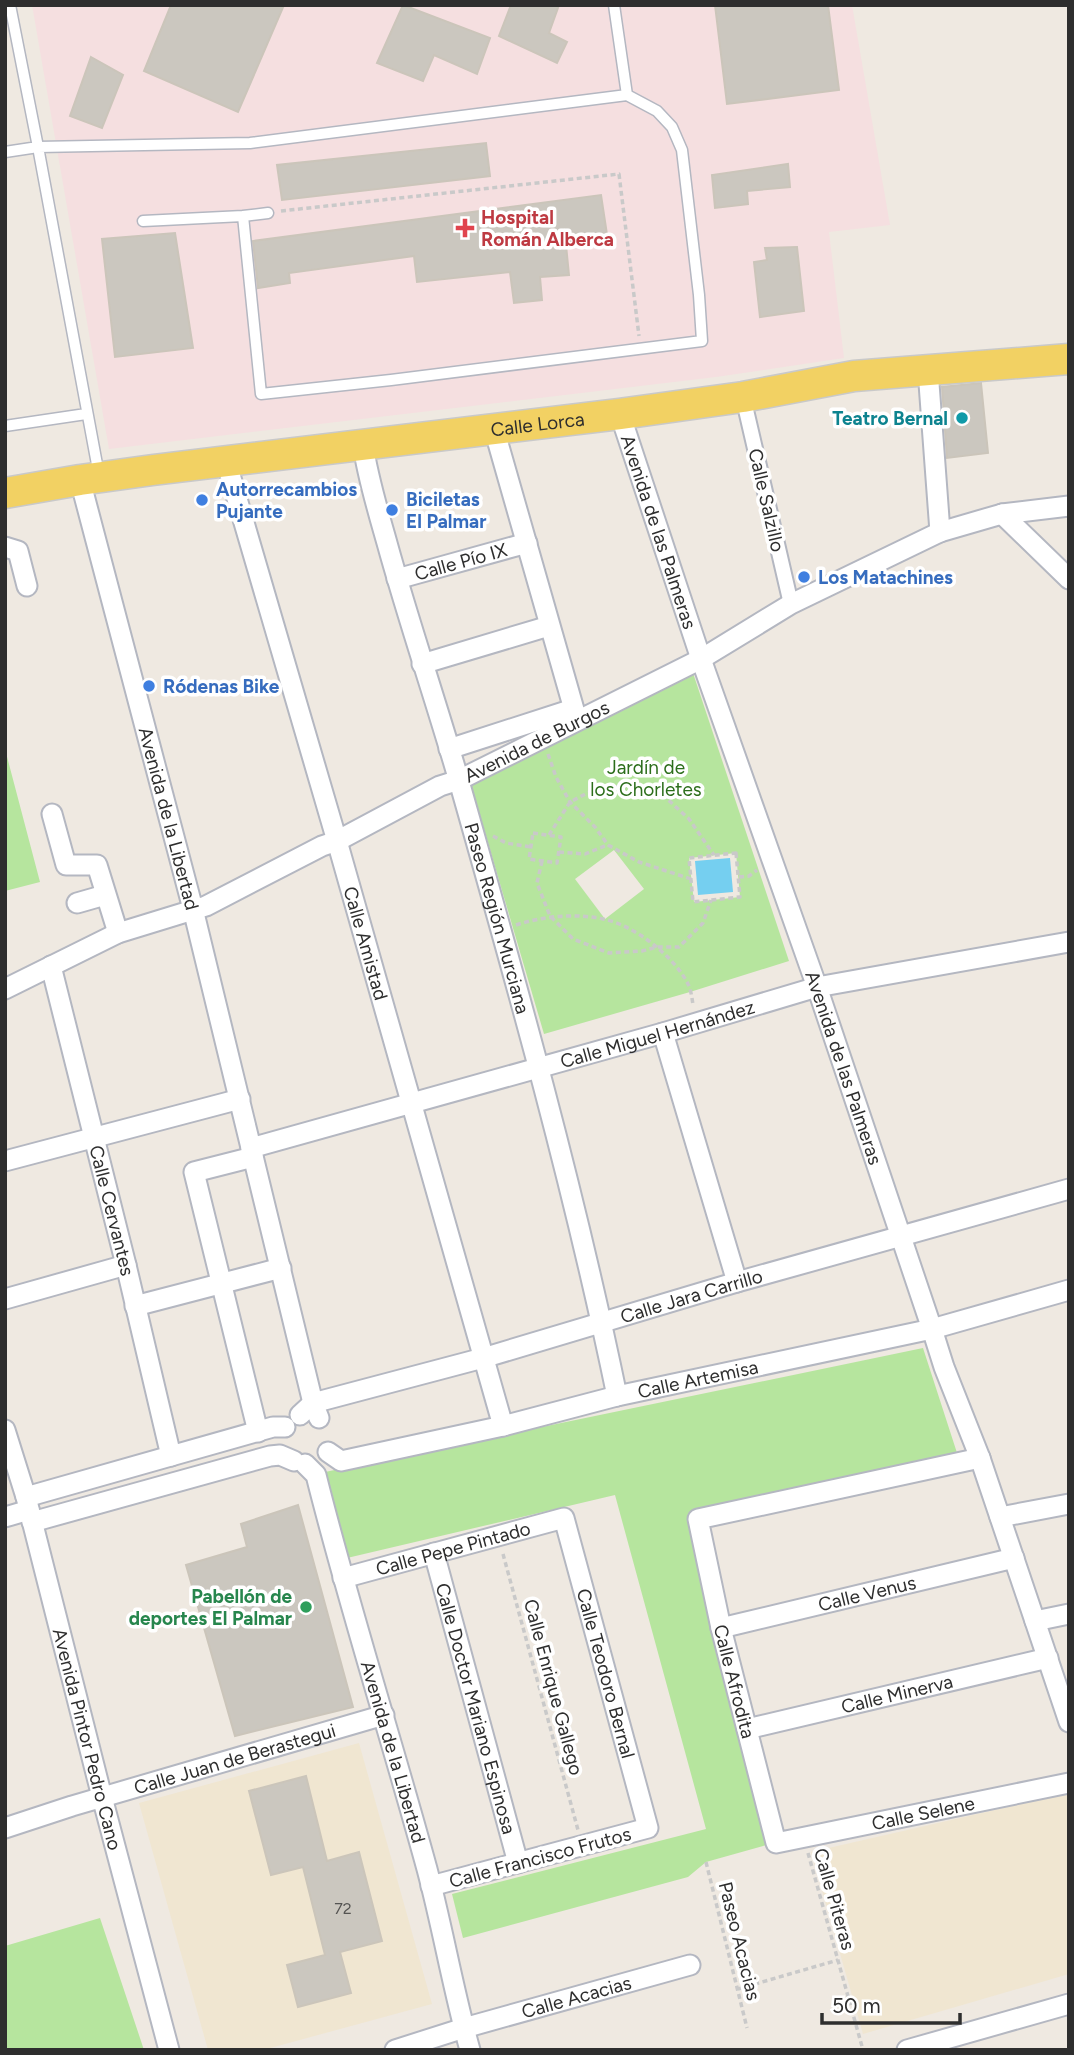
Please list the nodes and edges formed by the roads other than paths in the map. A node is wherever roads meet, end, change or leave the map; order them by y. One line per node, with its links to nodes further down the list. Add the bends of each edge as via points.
1 (10, 5): 4 (lane)
2 (614, 5): 3 (lane)
3 (627, 95): 4 (lane, via 250,143); 7 (lane, via 657,111 672,127 682,150 702,341 261,394)
4 (38, 147): 5 (lane); 12 (lane)
5 (5, 152)
6 (268, 213): 7 (lane)
7 (243, 216): 8 (lane)
8 (143, 221)
9 (1069, 359): 10 (main road, Calle Lorca)
10 (928, 370): 11 (main road, Calle Lorca, via 854,376); 22 (street)
11 (743, 397): 13 (main road, Calle Lorca); 28 (street, Calle Salzillo)
12 (86, 414): 14 (lane); 18 (lane)
13 (620, 414): 15 (main road, Calle Lorca); 30 (street, Avenida de las Palmeras)
14 (5, 426)
15 (494, 429): 16 (main road, Calle Lorca); 23 (street)
16 (363, 446): 17 (main road, Calle Lorca); 25 (street, Paseo Región Murciana)
17 (226, 461): 18 (main road, Calle Lorca); 36 (street, Calle Amistad)
18 (89, 478): 19 (main road, Calle Lorca); 39 (street, Avenida de la Libertad)
19 (5, 493)
20 (1069, 506): 21 (street, Avenida de Burgos)
21 (1002, 514): 22 (street, Avenida de Burgos); 26 (street)
22 (940, 532): 28 (street, Avenida de Burgos)
23 (527, 543): 25 (street, Calle Pío IX); 29 (street)
24 (5, 547): 27 (street, via 18,551)
25 (397, 579): 31 (street, Paseo Región Murciana)
26 (1069, 579)
27 (27, 586)
28 (791, 604): 30 (street, Avenida de Burgos)
29 (549, 626): 31 (street); 32 (street)
30 (701, 659): 32 (street, Avenida de Burgos); 43 (street, Avenida de las Palmeras)
31 (422, 664): 33 (street, Paseo Región Murciana)
32 (575, 714): 33 (street); 34 (street, Avenida de Burgos, via 540,738)
33 (449, 749): 34 (street, Paseo Región Murciana)
34 (459, 780): 36 (street, Avenida de Burgos); 46 (street, Paseo Región Murciana)
35 (52, 814): 37 (street, via 66,865 97,865)
36 (337, 841): 39 (street, Avenida de Burgos); 48 (street, Calle Amistad)
37 (105, 895): 38 (street); 40 (street)
38 (77, 903)
39 (193, 909): 40 (street, Avenida de Burgos); 47 (street, Avenida de la Libertad)
40 (118, 933): 42 (street, Avenida de Burgos)
41 (1069, 942): 43 (street, Calle Miguel Hernández)
42 (51, 966): 44 (street, Avenida de Burgos); 49 (street, Calle Cervantes)
43 (817, 987): 45 (street, Calle Miguel Hernández); 53 (street, Avenida de las Palmeras)
44 (5, 989)
45 (663, 1033): 46 (street, Calle Miguel Hernández); 56 (street)
46 (540, 1068): 48 (street, Calle Miguel Hernández); 61 (street, Paseo Región Murciana)
47 (240, 1098): 49 (street); 50 (street, Avenida de la Libertad)
48 (412, 1104): 50 (street, Calle Miguel Hernández); 63 (street, Calle Amistad)
49 (94, 1139): 51 (street); 54 (street, Calle Cervantes)
50 (252, 1152): 55 (street, Avenida de la Libertad); 57 (street, via 194,1172)
51 (5, 1161)
52 (1069, 1189): 53 (street, Calle Jara Carrillo)
53 (901, 1236): 56 (street, Calle Jara Carrillo); 62 (street, Avenida de las Palmeras)
54 (126, 1265): 59 (street); 60 (street, Calle Cervantes)
55 (281, 1268): 57 (street); 65 (street, Avenida de la Libertad)
56 (737, 1282): 61 (street, Calle Jara Carrillo)
57 (222, 1283): 60 (street); 68 (street)
58 (1069, 1290): 62 (street, Calle Artemisa)
59 (5, 1299)
60 (135, 1306): 69 (street, Calle Cervantes)
61 (602, 1322): 63 (street, Calle Jara Carrillo); 64 (street, Paseo Región Murciana)
62 (932, 1329): 64 (street, Calle Artemisa); 70 (street, Avenida de las Palmeras)
63 (483, 1358): 65 (street, Calle Jara Carrillo); 66 (street, Calle Amistad)
64 (617, 1396): 66 (street, Calle Artemisa)
65 (305, 1416): 68 (street, Calle Jara Carrillo); 71 (street, via 326,1423 331,1433 332,1442); 71 (street, via 282,1435 283,1446 287,1454)
66 (503, 1426): 71 (street, Calle Artemisa, via 341,1461)
67 (5, 1430): 73 (street, Avenida Pintor Pedro Cano)
68 (258, 1432): 69 (street, Calle Jara Carrillo)
69 (171, 1456): 73 (street, Calle Jara Carrillo)
70 (980, 1458): 75 (street, Avenida de las Palmeras); 82 (street, Calle Afrodita, via 698,1519)
71 (313, 1462): 73 (street, Calle Artemisa, via 271,1456); 79 (street, Avenida de la Libertad)
72 (1069, 1504): 75 (street)
73 (29, 1510): 74 (street); 88 (street, Avenida Pintor Pedro Cano)
74 (5, 1517)
75 (1000, 1517): 78 (street, Avenida de las Palmeras)
76 (564, 1518): 77 (street, Calle Pepe Pintado); 90 (street, Calle Teodoro Bernal)
77 (433, 1553): 79 (street, Calle Pepe Pintado); 92 (street, Calle Doctor Mariano Espinosa)
78 (1014, 1558): 81 (street, Avenida de las Palmeras); 82 (street, Calle Venus)
79 (342, 1578): 84 (street, Avenida de la Libertad)
80 (1069, 1614): 81 (street)
81 (1035, 1621): 83 (street, Avenida de las Palmeras)
82 (721, 1628): 86 (street, Calle Afrodita)
83 (1048, 1658): 85 (street, Avenida de las Palmeras); 86 (street, Calle Minerva)
84 (384, 1715): 88 (street, Calle Juan de Berastegui); 93 (street, Avenida de la Libertad)
85 (1069, 1722)
86 (747, 1729): 91 (street, Calle Afrodita)
87 (1069, 1783): 91 (street, Calle Selene)
88 (102, 1797): 89 (street, Calle Juan de Berastegui); 97 (street, Avenida Pintor Pedro Cano)
89 (5, 1828)
90 (648, 1828): 92 (street, Calle Francisco Frutos)
91 (776, 1843)
92 (518, 1863): 93 (street, Calle Francisco Frutos)
93 (431, 1886): 96 (street, Avenida de la Libertad)
94 (690, 1965): 96 (street, Calle Acacias)
95 (1069, 2004): 100 (street)
96 (464, 2028): 98 (street, Calle Acacias); 99 (street, Avenida de la Libertad)
97 (169, 2050)
98 (396, 2050)
99 (470, 2050)
100 (907, 2050)

